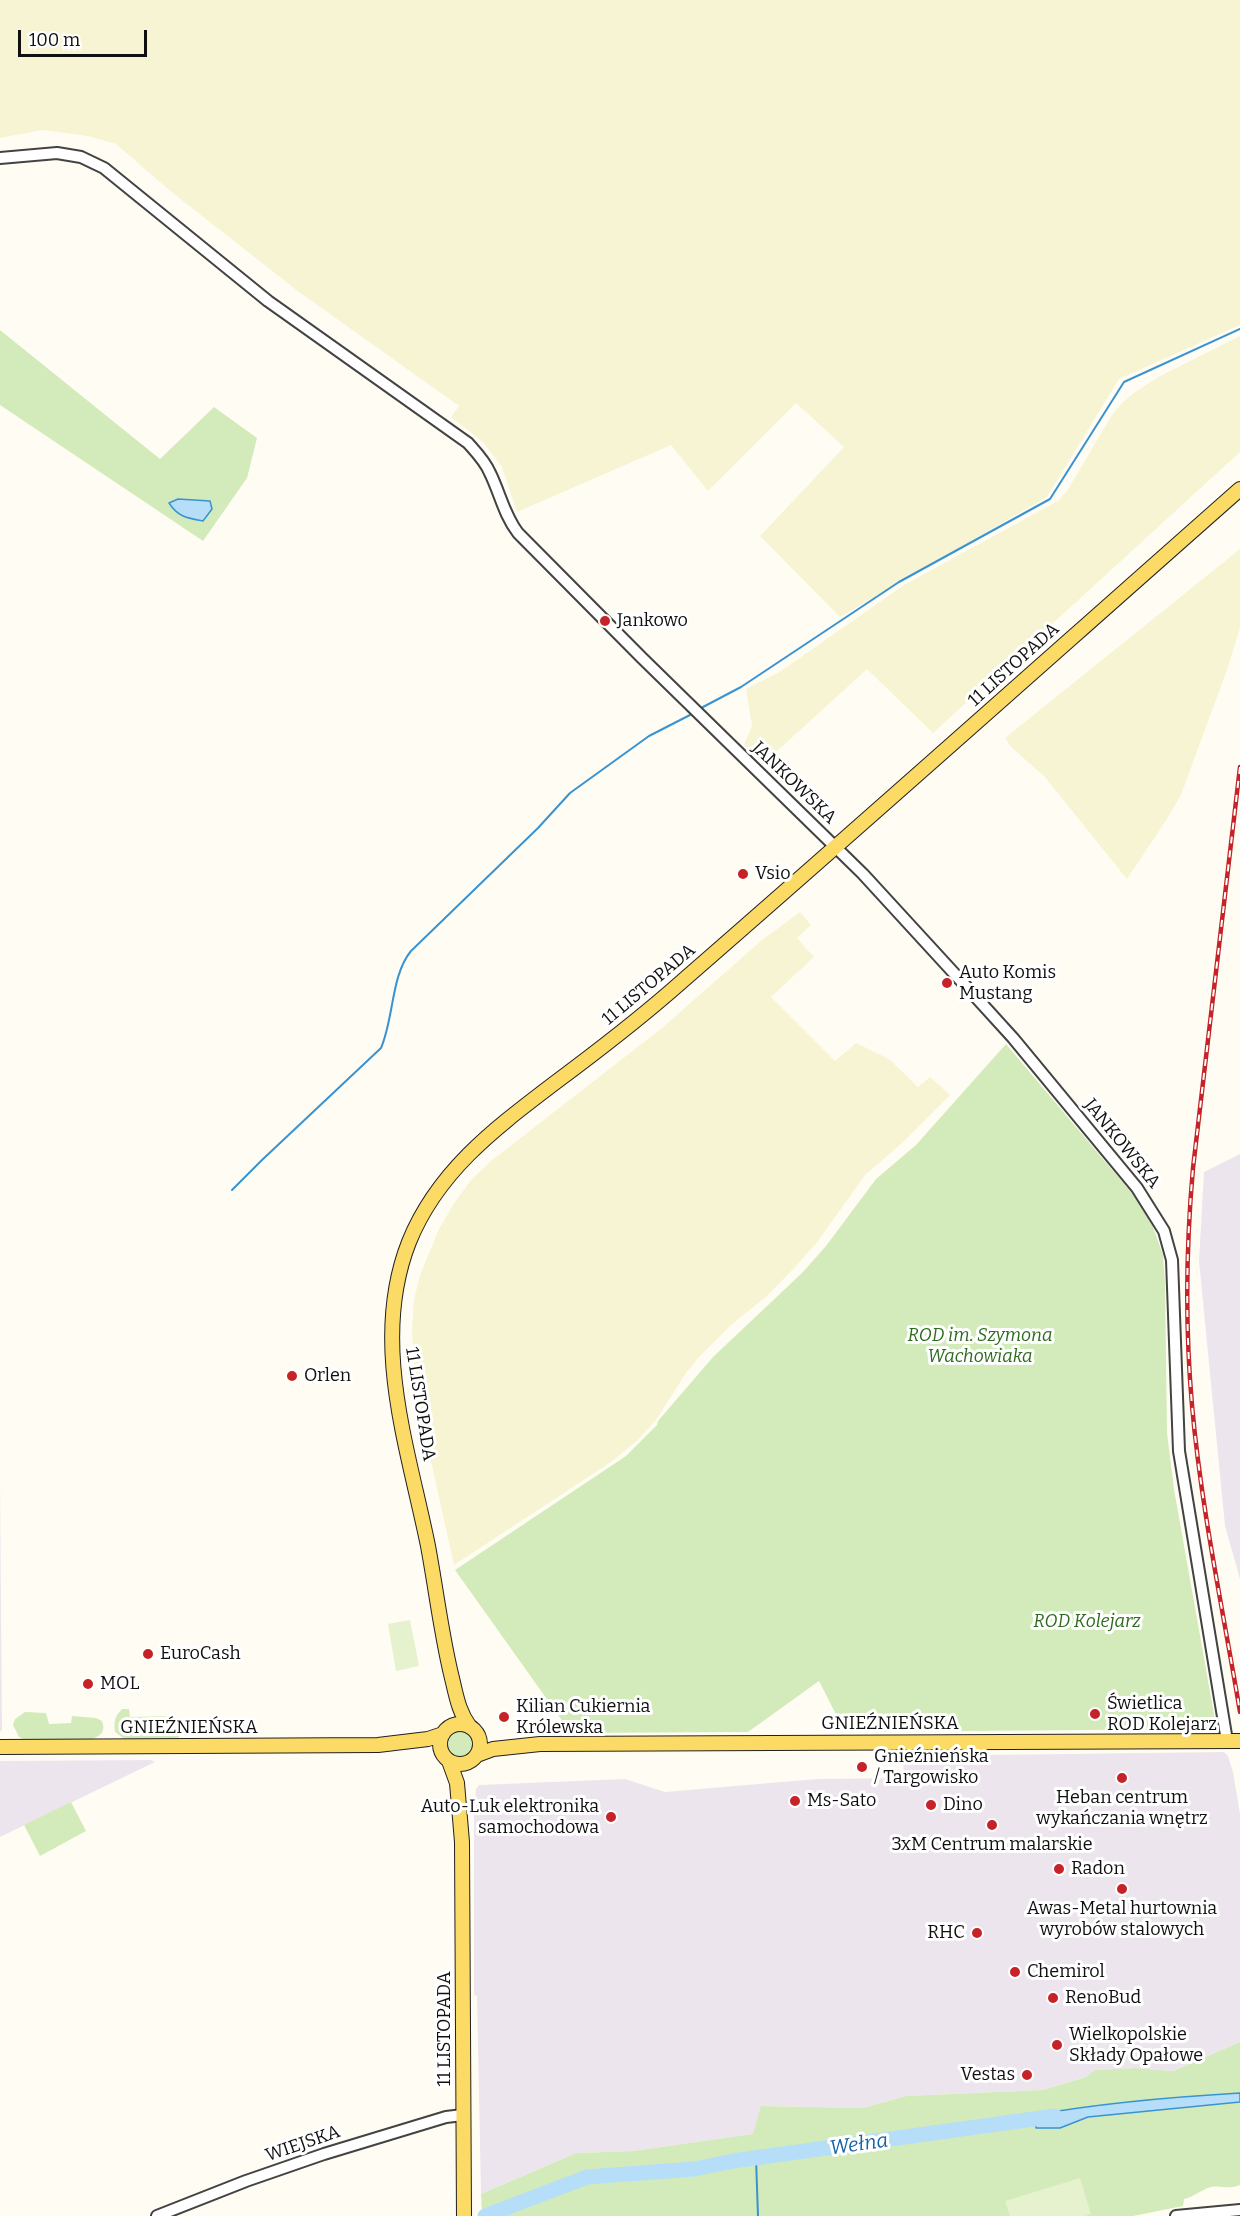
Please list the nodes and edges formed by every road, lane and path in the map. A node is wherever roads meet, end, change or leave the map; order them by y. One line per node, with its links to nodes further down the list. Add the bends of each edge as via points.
1 (0, 158): 3 (street, JANKOWSKA, via 57,153 81,157 104,168 268,301 461,438 484,462 518,533)
2 (1240, 489): 3 (main road, 11 LISTOPADA)
3 (835, 847): 4 (main road, 11 LISTOPADA, via 643,1015 474,1147 441,1185 415,1228 393,1303 393,1366); 7 (street, JANKOWSKA, via 1013,1038 1137,1188 1164,1230 1173,1274 1183,1486)
4 (446, 1653): 5 (main road, 11 LISTOPADA); 6 (main road, 11 LISTOPADA, via 459,1708)
5 (447, 1730): 6 (main road, via 461,1725); 9 (main road, GNIEŹNIEŃSKA, via 428,1739); 11 (main road, via 440,1743)
6 (474, 1731): 8 (main road, GNIEŹNIEŃSKA, via 492,1740); 12 (main road, via 480,1745)
7 (1234, 1741): 8 (main road, GNIEŹNIEŃSKA)
8 (540, 1744): 12 (main road, GNIEŹNIEŃSKA, via 493,1749)
9 (378, 1745): 10 (main road, GNIEŹNIEŃSKA); 11 (main road, GNIEŹNIEŃSKA, via 434,1750)
10 (0, 1747)
11 (446, 1757): 12 (main road, via 459,1764); 13 (main road, 11 LISTOPADA, via 457,1783)
12 (473, 1759): 13 (main road, 11 LISTOPADA, via 465,1780)
13 (462, 1842): 14 (main road, 11 LISTOPADA)
14 (463, 2115): 15 (main road, 11 LISTOPADA); 17 (street, WIEJSKA, via 324,2154)
15 (464, 2212)
16 (1236, 2212): 18 (street)
17 (157, 2216)
18 (1176, 2216)

